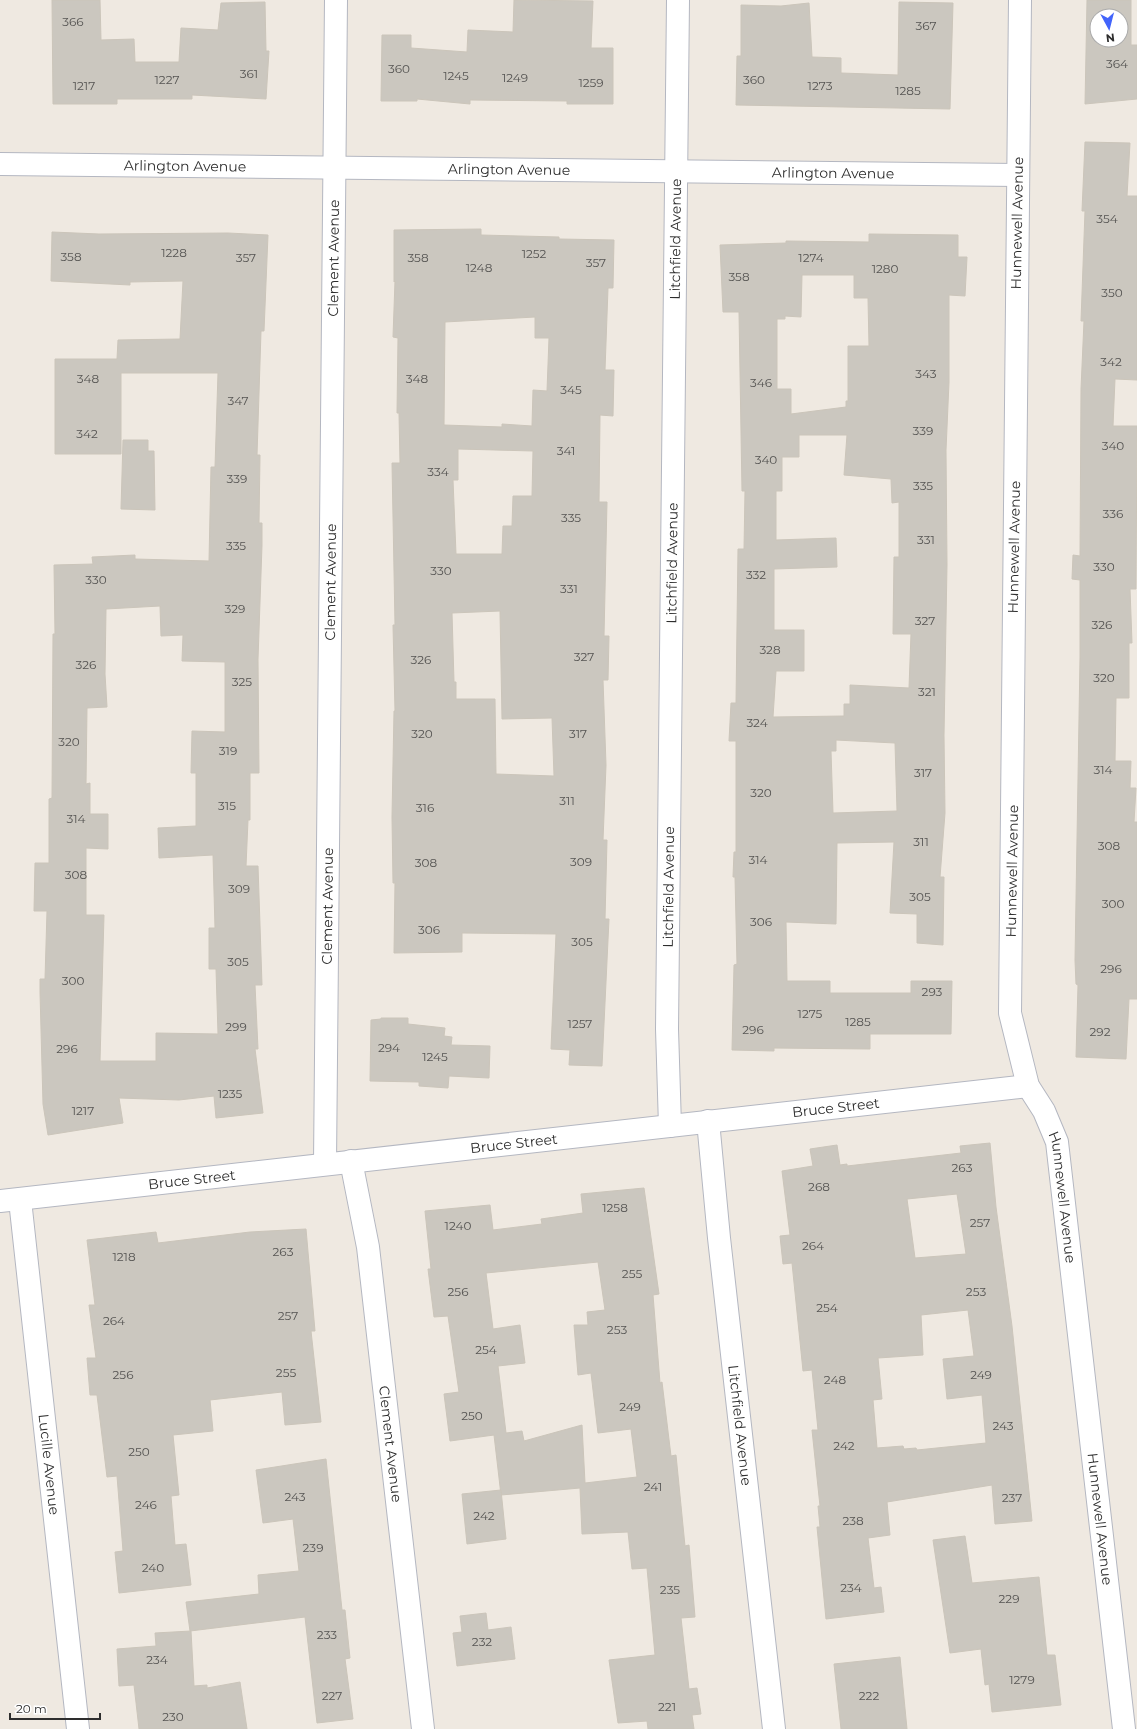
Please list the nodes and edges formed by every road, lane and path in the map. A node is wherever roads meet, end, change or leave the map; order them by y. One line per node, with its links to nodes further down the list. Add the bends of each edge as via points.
1 (336, 0): 5 (street, Clement Avenue)
2 (678, 0): 6 (street, Litchfield Avenue)
3 (1020, 0): 7 (street, Hunnewell Avenue)
4 (0, 164): 5 (street, Arlington Avenue)
5 (334, 168): 6 (street, Arlington Avenue); 12 (street, Clement Avenue)
6 (676, 172): 7 (street, Arlington Avenue); 10 (street, Litchfield Avenue, via 667,1021)
7 (1018, 175): 8 (street, Hunnewell Avenue, via 1010,1013)
8 (1028, 1086): 9 (street, Bruce Street); 17 (street, Hunnewell Avenue, via 1044,1111 1057,1142)
9 (708, 1122): 10 (street, Bruce Street); 16 (street, Litchfield Avenue)
10 (670, 1126): 11 (street, Bruce Street)
11 (351, 1161): 12 (street, Bruce Street); 15 (street, Clement Avenue, via 368,1247)
12 (325, 1164): 13 (street, Bruce Street)
13 (10, 1200): 14 (street, Lucille Avenue)
14 (78, 1729)
15 (423, 1729)
16 (774, 1729)
17 (1124, 1729)

